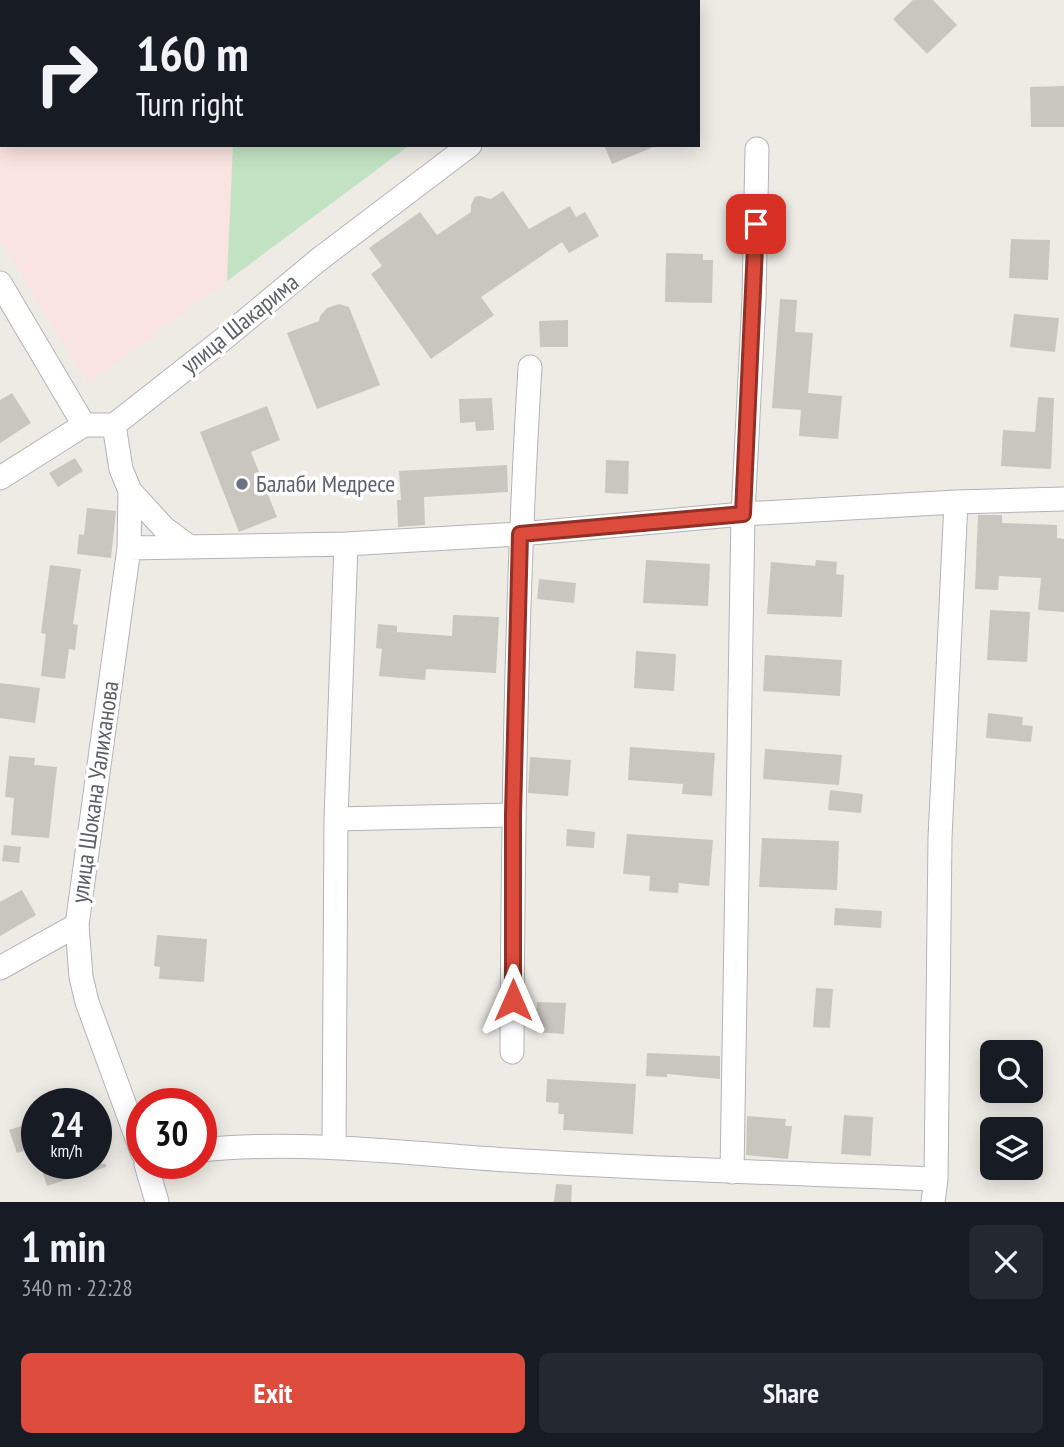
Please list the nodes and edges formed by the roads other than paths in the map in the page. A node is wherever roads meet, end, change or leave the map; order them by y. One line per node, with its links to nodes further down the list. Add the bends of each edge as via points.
1 (467, 147): 6 (street, улица Шакарима)
2 (757, 149): 11 (street)
3 (0, 283): 5 (street)
4 (530, 367): 12 (street)
5 (84, 425): 6 (street); 7 (street)
6 (114, 425): 8 (street, улица Шокана Уалиханова, via 121,469)
7 (0, 478)
8 (130, 491): 14 (street); 15 (street, улица Шокана Уалиханова)
9 (1064, 499): 10 (street)
10 (956, 502): 11 (street); 26 (street, via 940,838)
11 (743, 514): 12 (street); 24 (street)
12 (520, 534): 13 (street); 16 (street)
13 (346, 544): 14 (street); 17 (street)
14 (188, 547): 15 (street)
15 (129, 548): 18 (street, улица Шокана Уалиханова)
16 (513, 815): 17 (street); 20 (street)
17 (336, 819): 22 (street)
18 (77, 925): 19 (street); 21 (street, улица Шокана Уалиханова, via 80,977)
19 (0, 968)
20 (512, 1052)
21 (126, 1108)
22 (334, 1147): 23 (street); 24 (street)
23 (217, 1149)
24 (732, 1172): 26 (street)
25 (150, 1179): 27 (street)
26 (936, 1179): 28 (street)
27 (157, 1202)
28 (933, 1202)

